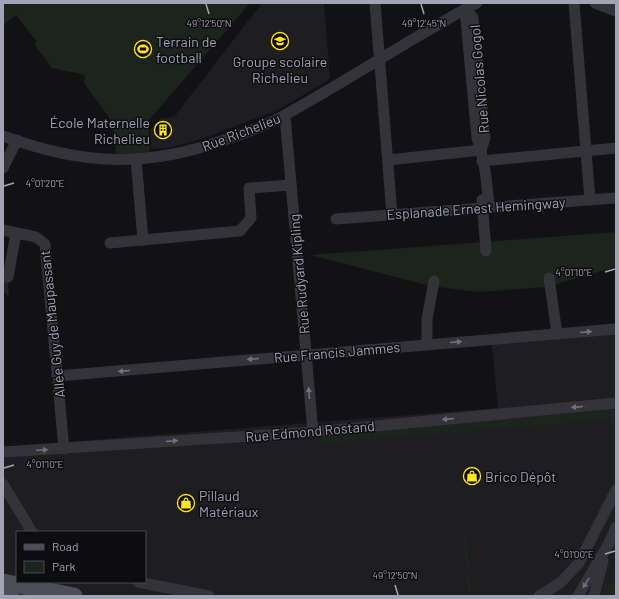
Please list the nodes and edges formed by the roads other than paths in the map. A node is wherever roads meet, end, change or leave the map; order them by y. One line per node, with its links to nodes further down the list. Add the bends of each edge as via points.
1 (375, 3): 7 (street)
2 (477, 3): 5 (street, Rue Richelieu)
3 (574, 3): 12 (street)
4 (595, 3): 6 (street)
5 (465, 9): 7 (street, Rue Richelieu); 13 (street, Rue Nicolas Gogol, via 477,138)
6 (616, 11)
7 (379, 59): 8 (street, Rue Richelieu); 15 (street)
8 (285, 116): 14 (street, Rue Richelieu, via 208,146 167,157); 17 (street, Rue Rudyard Kipling)
9 (3, 136): 10 (street, Rue Richelieu)
10 (17, 140): 14 (street, Rue Richelieu, via 75,156 114,160); 16 (street)
11 (616, 148): 12 (street)
12 (586, 151): 13 (street); 19 (street)
13 (481, 155): 15 (street); 20 (street, Rue Nicolas Gogol, via 478,167)
14 (136, 159): 25 (street)
15 (388, 160): 21 (street)
16 (3, 168)
17 (291, 185): 25 (street, via 249,188 251,218 240,231); 34 (street, Rue Rudyard Kipling)
18 (616, 198): 19 (street, Esplanade Ernest Hemingway)
19 (590, 200): 20 (street, Esplanade Ernest Hemingway)
20 (485, 208): 21 (street, Esplanade Ernest Hemingway); 27 (street, Rue Nicolas Gogol)
21 (392, 215): 22 (street, Esplanade Ernest Hemingway)
22 (336, 219)
23 (3, 230): 24 (street, Allée Guy de Maupassant)
24 (16, 233): 28 (street, via 8,277); 35 (street, Allée Guy de Maupassant, via 36,237 45,244)
25 (143, 240): 26 (street)
26 (110, 243)
27 (486, 251)
28 (3, 276)
29 (549, 278): 32 (street)
30 (434, 281): 33 (street, via 428,319)
31 (616, 329): 32 (street, Rue Francis Jammes, one-way to 31)
32 (557, 334): 33 (street, Rue Francis Jammes, one-way to 32)
33 (428, 345): 34 (street, Rue Francis Jammes)
34 (306, 355): 35 (street, Rue Francis Jammes, one-way to 35); 37 (street, Rue Rudyard Kipling, one-way to 34)
35 (57, 376): 38 (street, Allée Guy de Maupassant)
36 (616, 403): 37 (street, Rue Edmond Rostand, one-way to 37)
37 (313, 432): 38 (street, Rue Edmond Rostand, one-way to 37)
38 (64, 449): 39 (street, Rue Edmond Rostand, one-way to 38)
39 (3, 452)
40 (3, 484): 43 (street)
41 (616, 490): 51 (street, via 579,562 560,583)
42 (616, 527): 44 (street)
43 (31, 531)
44 (608, 545): 52 (street, one-way to 52); 53 (street)
45 (3, 582): 49 (main road)
46 (143, 583): 50 (street)
47 (3, 594): 48 (main road)
48 (11, 596)
49 (74, 596)
50 (209, 596)
51 (539, 596)
52 (578, 596)
53 (594, 596)

